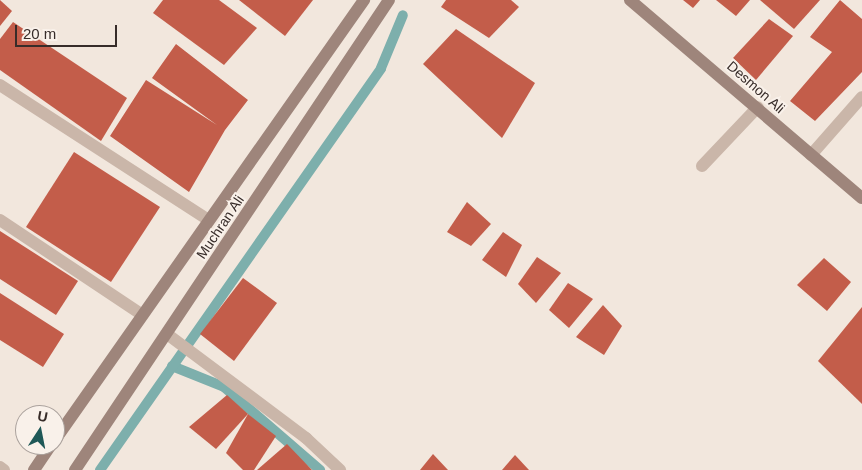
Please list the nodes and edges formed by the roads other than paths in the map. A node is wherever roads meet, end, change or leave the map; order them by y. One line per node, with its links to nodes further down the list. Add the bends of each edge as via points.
1 (389, 0): 13 (street, Muchran Ali)
2 (630, 0): 6 (street, Desmon Ali)
3 (359, 2): 10 (street, Muchran Ali)
4 (0, 85): 10 (street)
5 (862, 97): 7 (street)
6 (758, 107): 7 (street, Desmon Ali); 8 (street)
7 (811, 155): 9 (street, Desmon Ali)
8 (702, 166)
9 (862, 198)
10 (207, 219): 12 (street, Muchran Ali)
11 (0, 220): 12 (street)
12 (141, 314): 14 (street, Muchran Ali)
13 (172, 337): 19 (street, Muchran Ali); 20 (street, via 306,438)
14 (65, 425)
15 (44, 455): 18 (street)
16 (0, 467): 17 (street)
17 (4, 470)
18 (34, 470)
19 (75, 470)
20 (340, 470)

